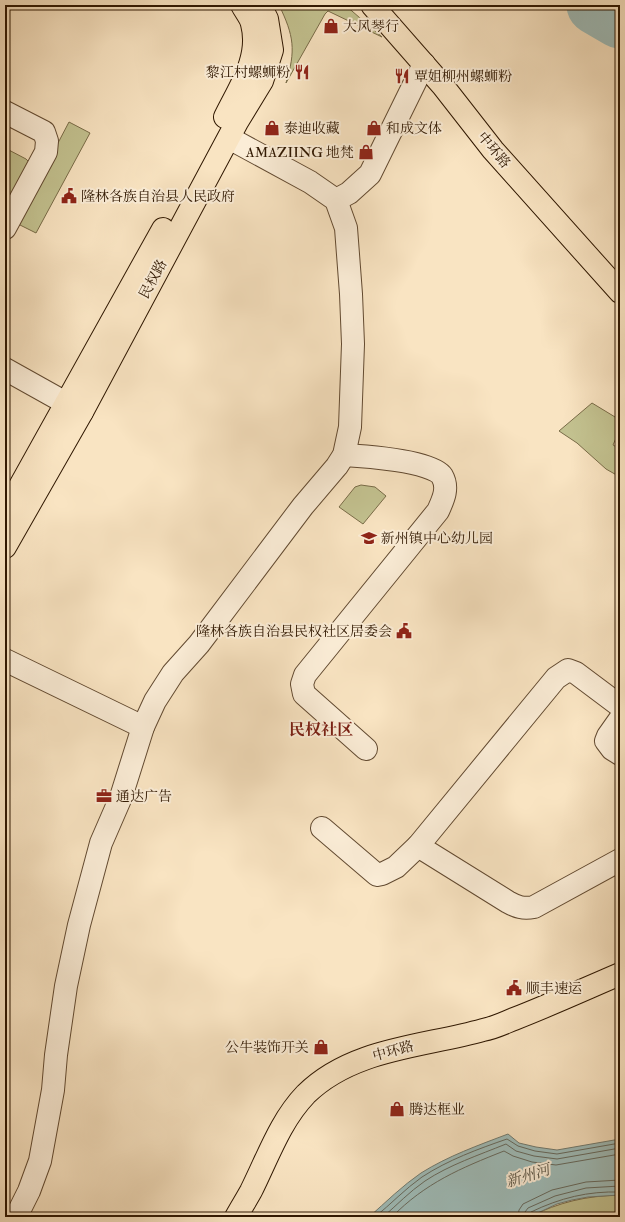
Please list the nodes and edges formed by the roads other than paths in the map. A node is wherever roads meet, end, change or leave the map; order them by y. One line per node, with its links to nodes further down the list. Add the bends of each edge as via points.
1 (242, 5): 14 (main road, 民权路, via 252,23 255,46 248,72)
2 (260, 5): 7 (main road, 民权路, via 267,19 272,50 262,81)
3 (372, 5): 5 (main road, 中环路)
4 (385, 5): 10 (main road, 中环路, via 451,78 500,144)
5 (424, 64): 8 (street, via 370,174 350,193); 11 (main road, 中环路, via 493,150)
6 (5, 112): 9 (street, via 44,132 48,141 46,152)
7 (229, 138): 8 (street, via 310,182); 14 (main road, 民权路)
8 (336, 200): 15 (street, via 348,242 352,344 350,427)
9 (5, 228)
10 (620, 277)
11 (620, 292)
12 (5, 369): 14 (street)
13 (5, 386): 14 (street)
14 (70, 414): 16 (main road, 民权路); 17 (main road, 民权路)
15 (344, 455): 21 (street, via 198,644 173,672); 22 (street, via 375,457 423,466 442,475 445,485 445,497 438,511 303,680 304,694)
16 (5, 514)
17 (5, 547)
18 (5, 660): 21 (street)
19 (620, 706): 25 (street, via 576,673 568,670 562,673)
20 (620, 719): 23 (street, via 606,741)
21 (143, 727): 29 (street, via 121,797 101,843 78,925 66,986 53,1090 40,1161)
22 (366, 749)
23 (620, 754)
24 (322, 828): 25 (street, via 377,875 396,867)
25 (418, 846): 26 (street, via 518,908 526,909)
26 (620, 860)
27 (620, 974): 30 (main road, 中环路, via 542,1009 484,1030 379,1054 330,1076 307,1094 289,1115)
28 (620, 985): 31 (main road, 中环路, via 487,1042 382,1062 334,1083 313,1101 298,1120 284,1141)
29 (16, 1217)
30 (236, 1217)
31 (244, 1217)

